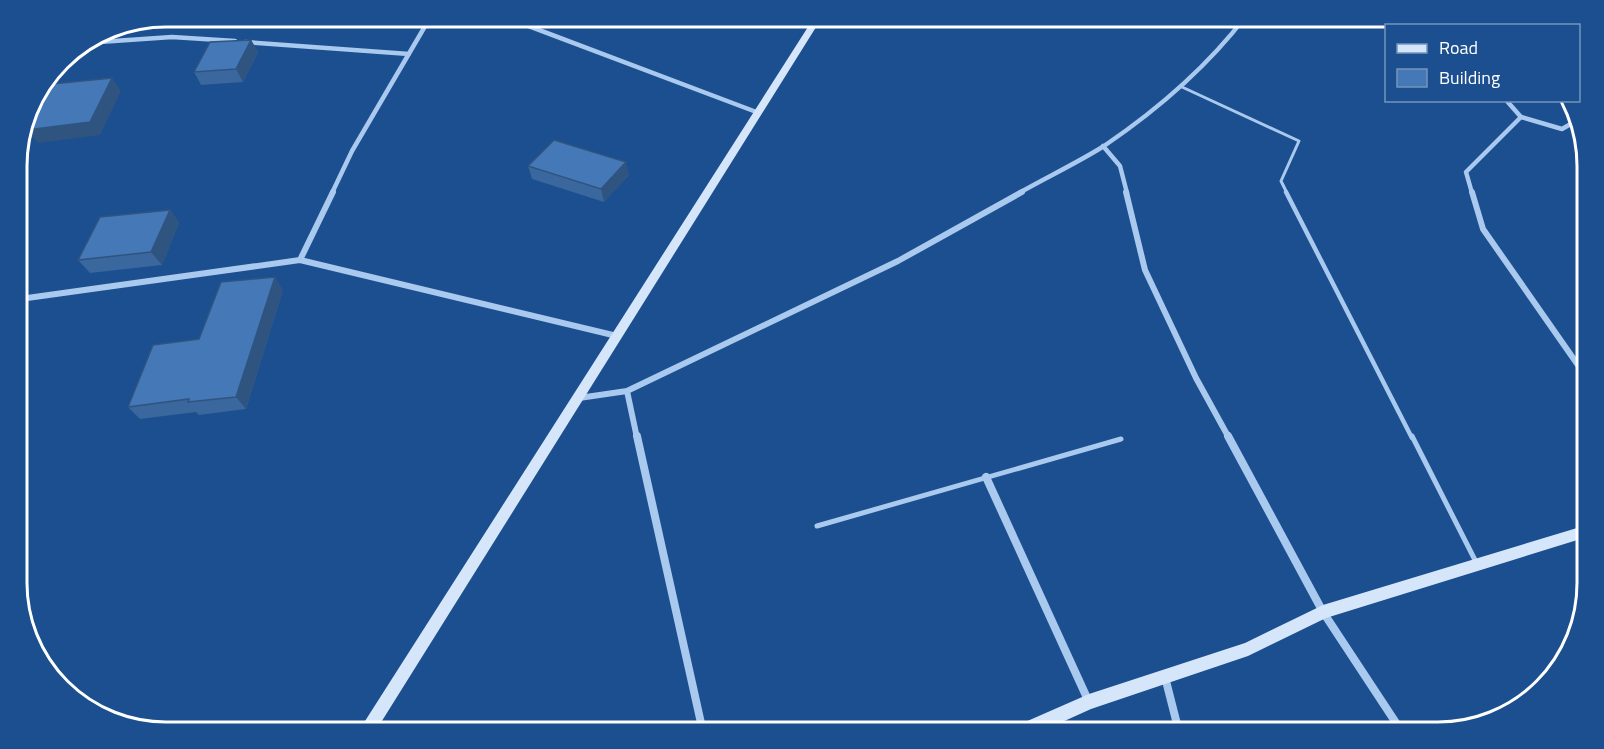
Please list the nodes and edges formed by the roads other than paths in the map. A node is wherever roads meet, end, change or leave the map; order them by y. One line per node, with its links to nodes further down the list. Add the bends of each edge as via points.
1 (425, 27): 6 (street)
2 (531, 27): 9 (street)
3 (812, 27): 9 (street)
4 (1238, 27): 7 (street)
5 (105, 42): 6 (street, via 172,37)
6 (409, 54): 13 (street, via 352,151)
7 (1182, 87): 12 (street); 23 (lane, via 1299,141 1281,180)
8 (1508, 102): 10 (street)
9 (759, 112): 15 (street)
10 (1521, 117): 11 (street, via 1562,129); 16 (street, via 1466,172 1483,229)
11 (1570, 124)
12 (1103, 146): 17 (street, via 898,261); 24 (street, via 1120,166 1145,270 1175,335)
13 (300, 260): 14 (street); 15 (street)
14 (27, 302)
15 (619, 336): 18 (street)
16 (1577, 364)
17 (627, 391): 18 (street); 28 (street)
18 (579, 398): 27 (street)
19 (1121, 439): 20 (lane)
20 (986, 477): 21 (lane); 26 (street)
21 (817, 526)
22 (1577, 534): 23 (street)
23 (1477, 565): 24 (street)
24 (1323, 612): 25 (street, via 1248,649); 31 (street)
25 (1165, 677): 26 (street); 30 (street)
26 (1089, 702): 29 (street)
27 (372, 722)
28 (701, 722)
29 (1044, 722)
30 (1176, 722)
31 (1395, 722)

